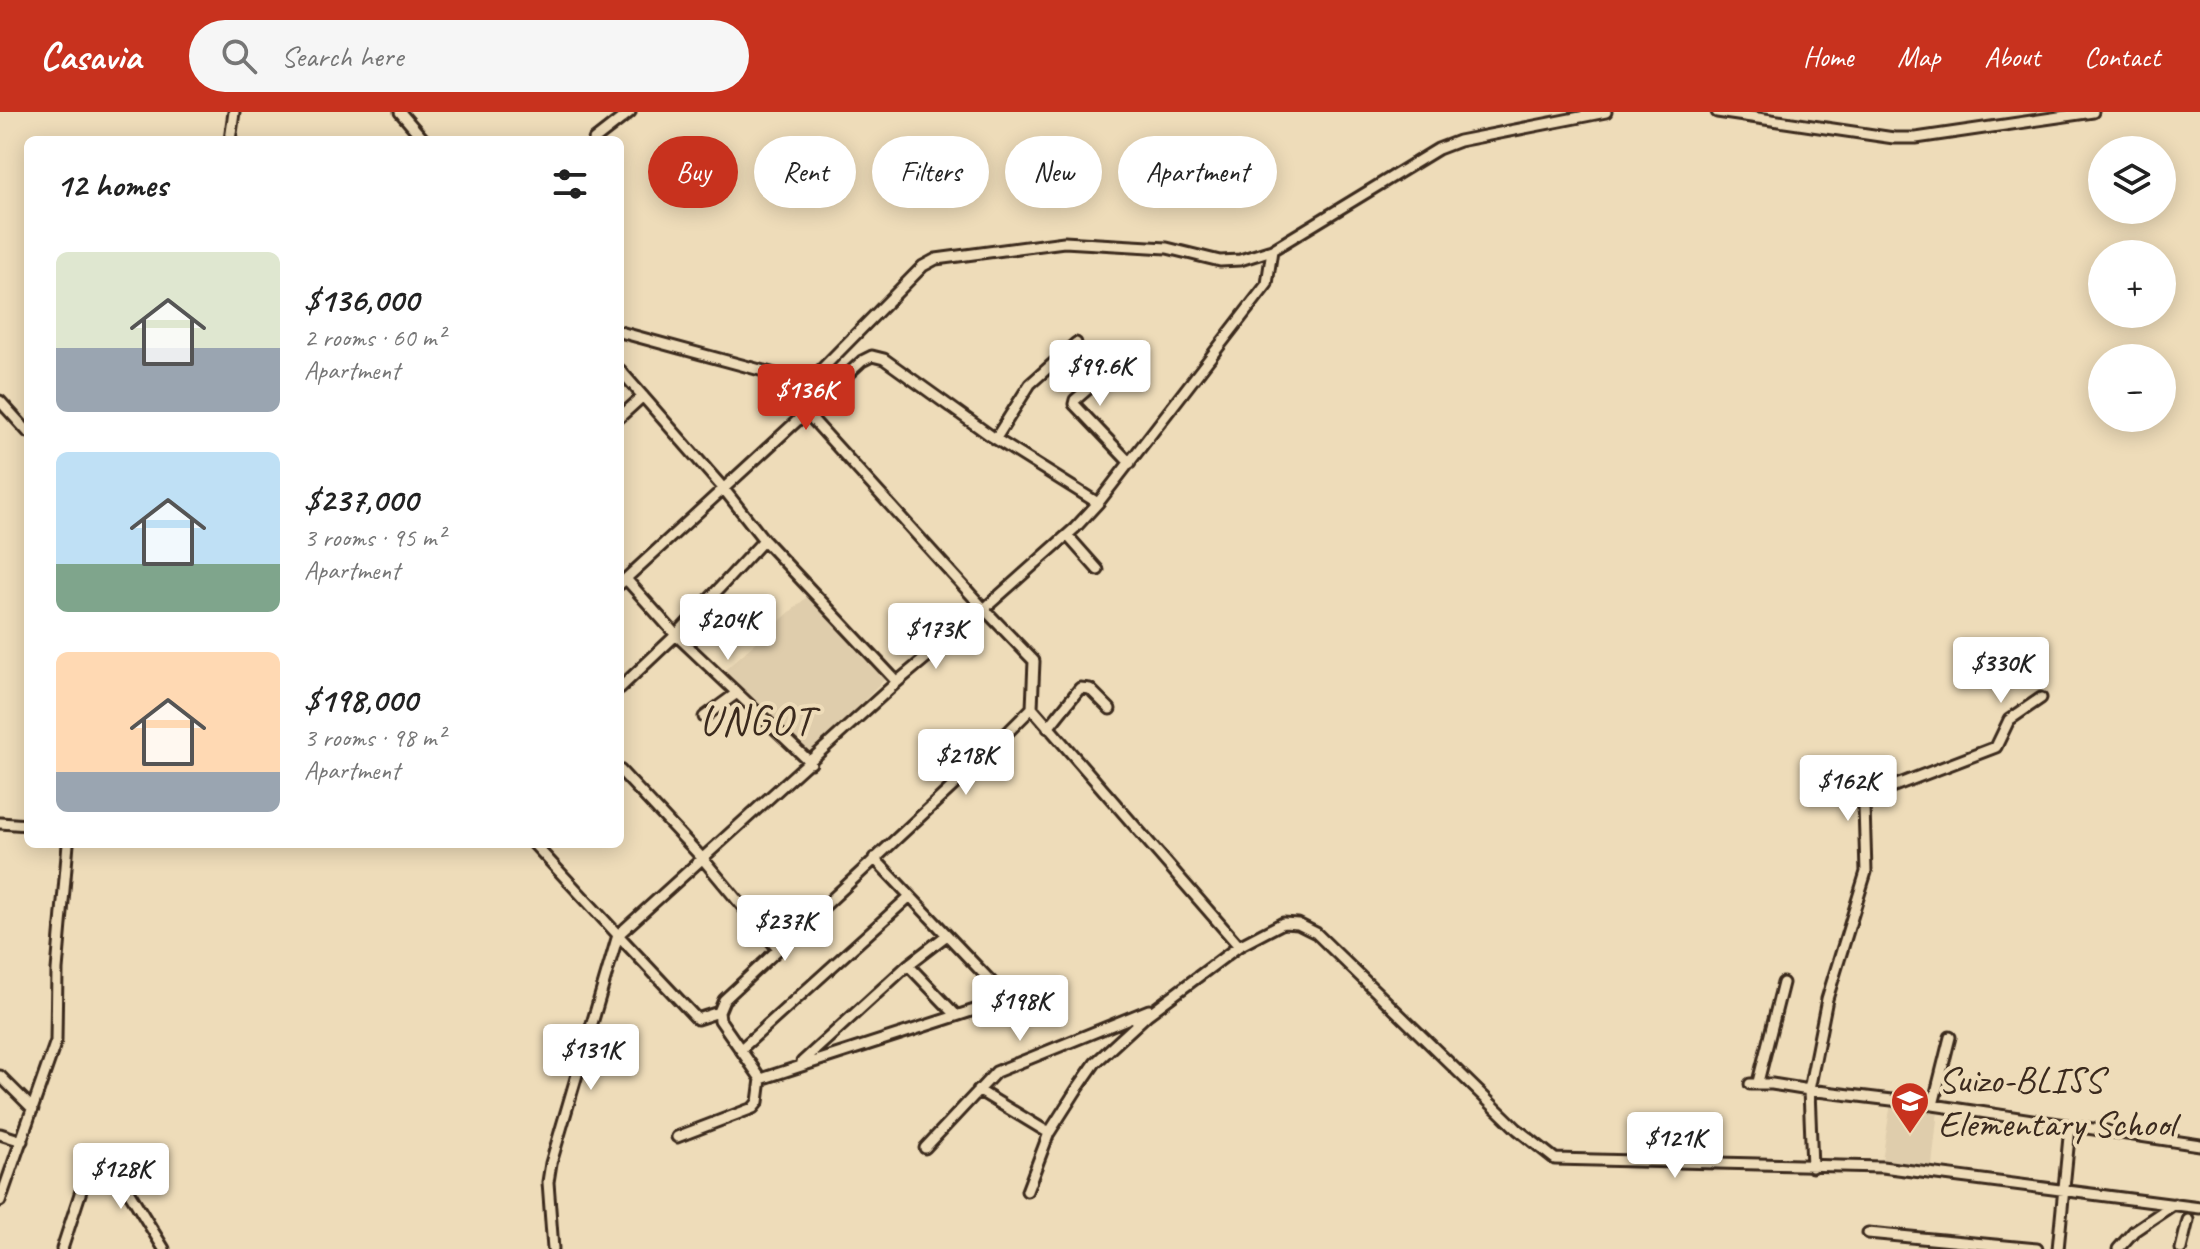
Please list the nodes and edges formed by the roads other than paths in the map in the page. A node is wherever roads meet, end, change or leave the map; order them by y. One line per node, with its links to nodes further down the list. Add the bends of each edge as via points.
1 (234, 112): 7 (street)
2 (400, 112): 8 (street)
3 (630, 112): 9 (street)
4 (1606, 112): 10 (street, via 1438,149)
5 (1717, 112): 6 (street, via 1916,138)
6 (2093, 112)
7 (231, 136)
8 (421, 136)
9 (599, 136)
10 (1272, 250): 11 (street, via 1220,261 1167,248 1064,242 936,259 806,384); 21 (street, via 1267,284)
11 (624, 333)
12 (1076, 343): 20 (street, via 1030,384)
13 (1127, 355): 21 (street, via 1074,404)
14 (624, 375): 15 (street)
15 (643, 396): 18 (street); 22 (street)
16 (0, 401): 19 (street)
17 (805, 411): 20 (street, via 872,356 884,359); 22 (street); 29 (street)
18 (624, 413)
19 (24, 428)
20 (996, 438): 23 (street)
21 (1130, 463): 23 (street)
22 (723, 488): 25 (street); 27 (street)
23 (1098, 503): 24 (street)
24 (1067, 535): 26 (street); 29 (street)
25 (764, 540): 30 (street); 31 (street)
26 (1098, 570)
27 (624, 581)
28 (624, 583): 30 (street)
29 (984, 609): 31 (street); 35 (street, via 1034,661)
30 (676, 635): 32 (street); 33 (street)
31 (897, 682): 39 (street)
32 (624, 684)
33 (737, 693): 37 (street); 39 (street)
34 (2041, 698): 65 (street, via 2009,720 1996,747 1866,799 1866,872 1827,999)
35 (1032, 708): 38 (street); 45 (street)
36 (1110, 709): 38 (street, via 1090,689 1080,688)
37 (704, 717)
38 (1048, 728): 50 (street)
39 (811, 763): 46 (street)
40 (624, 774): 46 (street)
41 (0, 823): 42 (street)
42 (24, 825)
43 (68, 848): 67 (street, via 56,1041)
44 (538, 848): 48 (street)
45 (874, 858): 47 (street); 51 (street)
46 (703, 859): 48 (street); 51 (street)
47 (909, 897): 49 (street); 60 (street)
48 (618, 935): 55 (street, via 697,1019); 85 (street, via 551,1163)
49 (947, 935): 52 (street); 56 (street, via 1000,991 998,1002)
50 (1239, 946): 54 (street); 75 (street, via 1283,923 1316,933 1517,1129 1555,1159)
51 (777, 948): 55 (street, via 724,1000)
52 (908, 965): 56 (street); 61 (street)
53 (1783, 983): 65 (street, via 1754,1083)
54 (1160, 1006): 57 (street); 59 (street)
55 (719, 1012): 60 (street)
56 (955, 1014): 61 (street)
57 (1107, 1025): 59 (street); 64 (street, via 996,1072)
58 (1950, 1037): 66 (street)
59 (1118, 1041): 69 (street, via 1095,1063)
60 (741, 1049): 63 (street)
61 (798, 1066): 63 (street)
62 (0, 1076): 67 (street)
63 (761, 1079): 71 (street, via 753,1108)
64 (978, 1090): 69 (street); 74 (street)
65 (1809, 1090): 66 (street); 75 (street)
66 (1933, 1105): 68 (street)
67 (33, 1109): 72 (street)
68 (2070, 1127): 73 (street); 76 (street)
69 (1049, 1133): 77 (street)
70 (0, 1134): 72 (street)
71 (677, 1137)
72 (22, 1141): 78 (street)
73 (2200, 1145)
74 (925, 1148)
75 (1812, 1167): 76 (street, via 1909,1169)
76 (2065, 1189): 79 (street); 87 (street)
77 (1027, 1191)
78 (0, 1201)
79 (2174, 1204): 80 (street); 88 (street, via 2134,1231)
80 (2200, 1208)
81 (2188, 1220): 89 (street)
82 (1868, 1233): 86 (street)
83 (62, 1249): 84 (street, via 91,1160 100,1154 107,1156)
84 (164, 1249)
85 (553, 1249)
86 (2037, 1249)
87 (2058, 1249)
88 (2118, 1249)
89 (2181, 1249)

